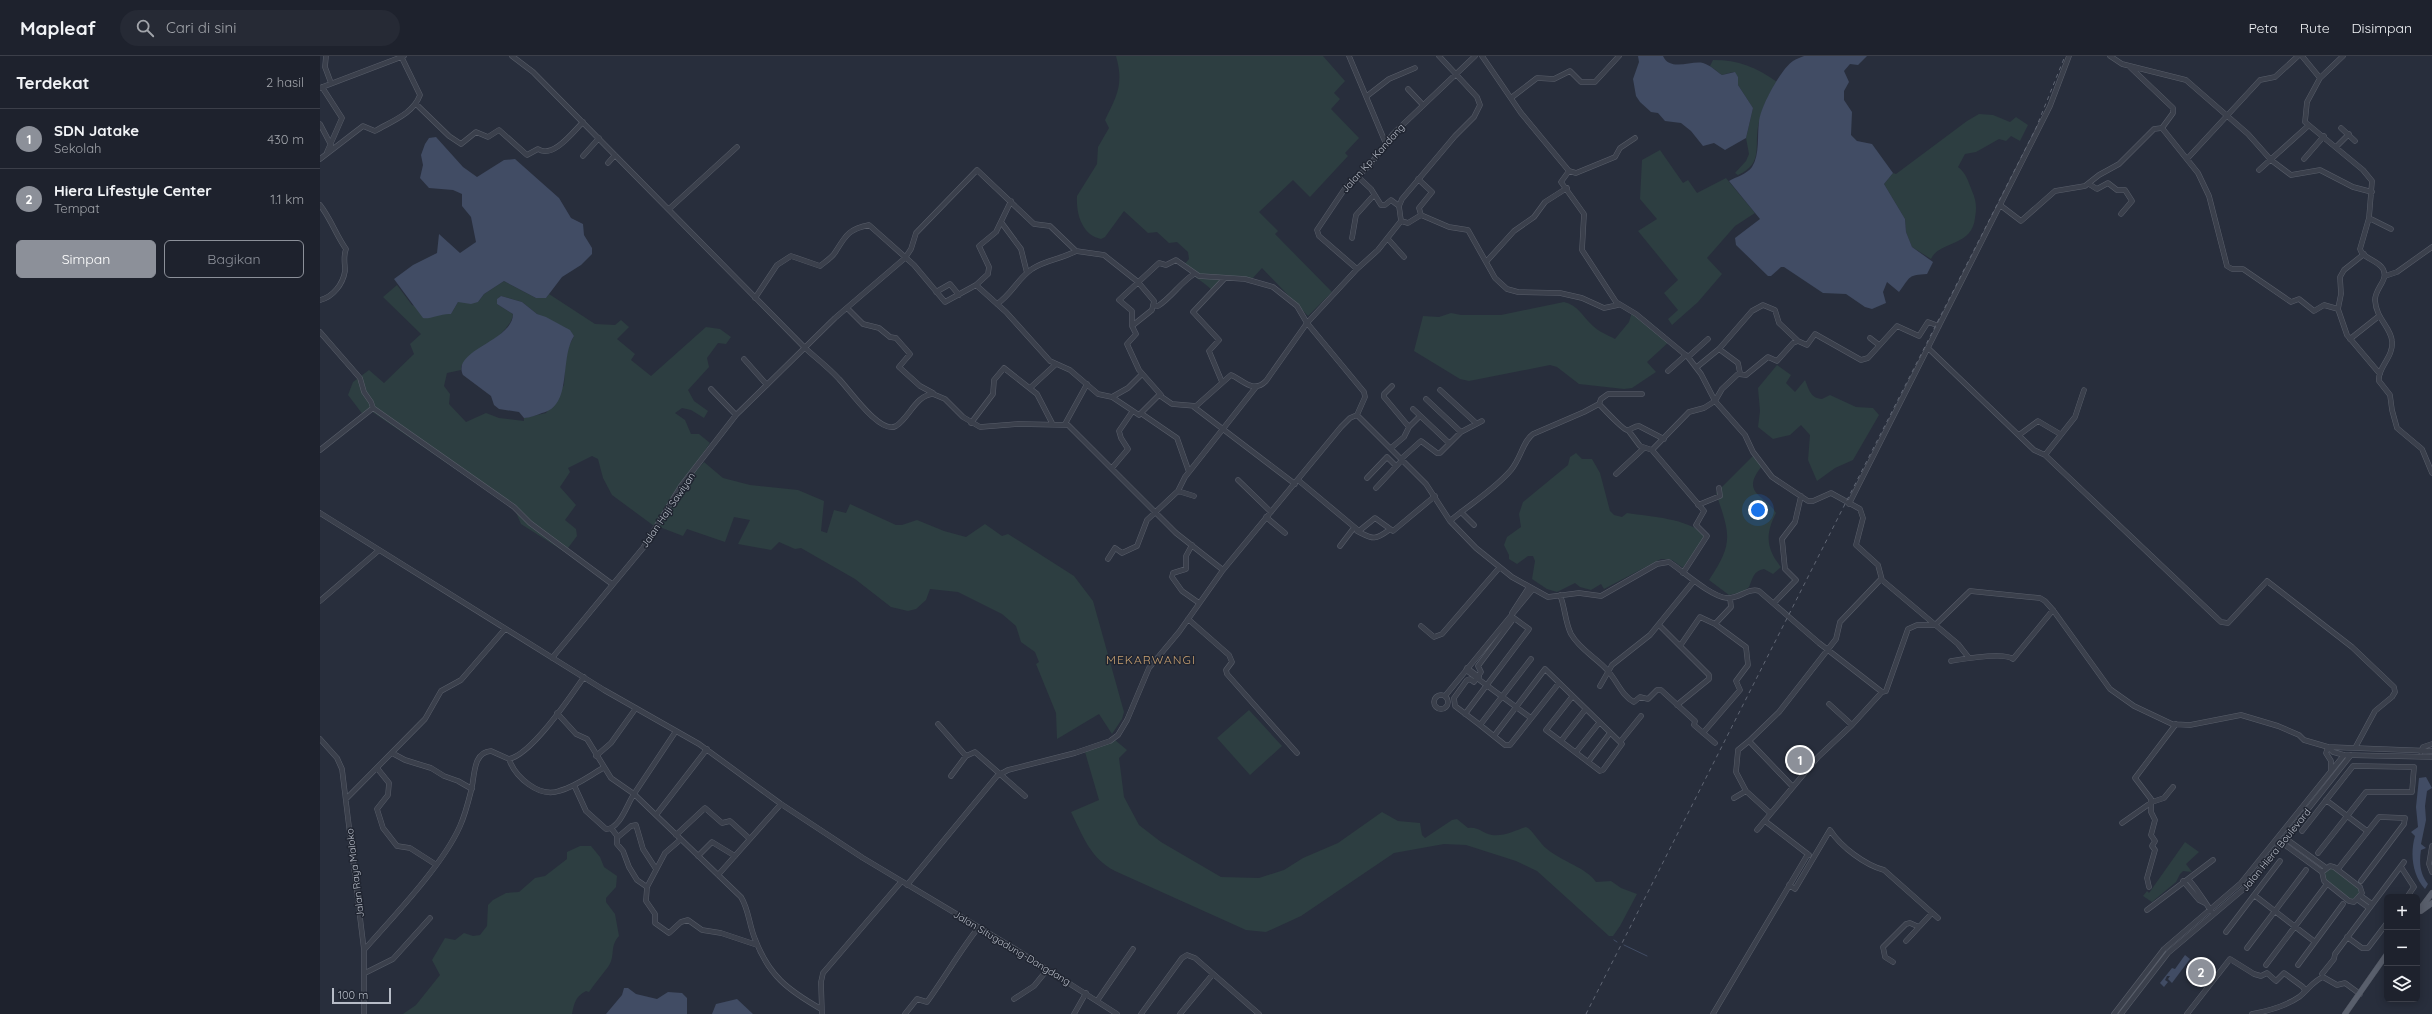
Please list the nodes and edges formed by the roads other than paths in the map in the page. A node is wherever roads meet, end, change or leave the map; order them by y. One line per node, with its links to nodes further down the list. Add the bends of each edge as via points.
1 (326, 56): 18 (street, via 325,67)
2 (402, 56): 18 (street); 23 (street, via 420,95)
3 (512, 56): 26 (street, via 533,72)
4 (1349, 56): 21 (street)
5 (1439, 56): 16 (street)
6 (1475, 56): 16 (street, Jalan Kp. Kandang)
7 (1482, 56): 22 (street)
8 (1619, 56): 22 (street, via 1595,82 1581,82 1570,71 1554,79 1537,78)
9 (2069, 56): 58 (street, via 2050,106)
10 (2110, 56): 14 (street)
11 (2298, 56): 25 (street, via 2276,77 2260,80)
12 (2302, 56): 17 (street)
13 (2343, 56): 17 (street)
14 (2128, 66): 25 (street, via 2181,78); 29 (street, via 2174,108)
15 (1415, 68): 21 (street, via 1389,79)
16 (1456, 73): 24 (street, Jalan Kp. Kandang); 51 (street, via 1477,97 1480,102 1479,109 1470,123 1455,136)
17 (2320, 78): 28 (street, via 2307,102 2304,120)
18 (331, 83): 19 (street)
19 (321, 87): 37 (street, via 342,118)
20 (1408, 89): 24 (street)
21 (1366, 96): 36 (street)
22 (1511, 98): 49 (street, via 1538,136)
23 (416, 104): 26 (street, via 461,144 476,132 488,137 499,130 527,155 538,149 553,149); 40 (street, via 375,131 363,126)
24 (1423, 105): 36 (street, Jalan Kp. Kandang)
25 (2228, 116): 43 (street); 45 (street)
26 (583, 122): 33 (street)
27 (320, 124): 37 (street)
28 (2308, 126): 32 (street); 45 (street)
29 (2162, 128): 43 (street); 52 (street, via 2154,129 2122,161)
30 (2342, 128): 31 (street)
31 (2349, 134): 35 (street); 39 (street)
32 (2324, 136): 39 (street); 46 (street)
33 (599, 138): 41 (street); 42 (street)
34 (1635, 138): 49 (street, via 1620,148 1615,157 1575,173)
35 (2355, 141)
36 (1386, 144): 50 (street, Jalan Kp. Kandang, via 1369,166)
37 (331, 145): 40 (street)
38 (737, 147): 60 (street)
39 (2336, 147): 54 (street, via 2367,174 2372,181)
40 (326, 154): 44 (street)
41 (615, 155): 47 (street); 60 (street)
42 (583, 156)
43 (2187, 159): 90 (street, via 2198,173 2209,196 2223,243 2226,263 2232,269 2243,270 2290,301 2299,299 2314,310 2324,305)
44 (320, 160)
45 (2271, 160): 48 (street); 54 (street, via 2291,174 2320,170 2350,186)
46 (2304, 160)
47 (608, 163)
48 (2259, 170)
49 (1568, 171): 53 (street, via 1561,180)
50 (1357, 176): 55 (street); 75 (street, Jalan Kp. Kandang, via 1343,191 1317,231)
51 (1418, 179): 59 (street); 62 (street, via 1432,192 1419,209)
52 (2089, 184): 58 (street, via 2055,191 2021,221); 61 (street, via 2097,189 2108,183 2117,190 2125,190 2132,201)
53 (1567, 188): 74 (street, via 1545,202 1534,217 1514,231); 88 (street, via 1584,214 1582,250)
54 (2372, 192): 63 (street)
55 (1374, 195): 59 (street, via 1381,205 1391,200); 67 (street, via 1356,215)
56 (1011, 201): 65 (street); 70 (street, via 1034,224 1050,226); 73 (street, via 978,170 916,233)
57 (320, 205): 85 (street, via 329,216 334,232 346,249 345,272 337,291)
58 (2000, 205): 94 (street)
59 (1399, 206): 64 (street)
60 (669, 209): 84 (street)
61 (2121, 214)
62 (1421, 215): 64 (street, via 1410,222); 74 (street, via 1449,227 1468,230)
63 (2369, 218): 66 (street); 71 (street, via 2360,249)
64 (1401, 221): 68 (street)
65 (1001, 222): 76 (street, via 1021,249); 81 (street, via 993,235 979,246 989,270)
66 (2391, 229)
67 (1352, 238)
68 (1388, 239): 72 (street); 75 (street)
69 (2432, 247): 78 (street, via 2396,272)
70 (1076, 250): 76 (street, via 1064,258 1036,267); 80 (street, via 1104,255)
71 (2364, 254): 78 (street, via 2380,265); 90 (street, via 2344,270 2340,277 2341,294)
72 (1404, 257)
73 (905, 258): 82 (street, via 914,264); 84 (street, via 869,225 855,228 841,240 836,252 820,266 791,256 777,265); 89 (street, Jalan Haji Sawiyan)
74 (1486, 262): 88 (street, via 1498,282 1514,292 1556,293 1582,298 1604,308)
75 (1357, 269): 92 (street)
76 (1027, 273): 86 (street, via 1009,295)
77 (1194, 274): 79 (street); 80 (street, via 1176,260 1166,265 1159,263); 87 (street, via 1184,280 1170,298 1158,306)
78 (2385, 276): 91 (street, via 2375,298)
79 (1225, 278): 92 (street, via 1251,280 1273,287 1297,306); 112 (street, via 1193,312 1219,340 1209,351)
80 (1138, 282): 87 (street, via 1154,301); 93 (street, via 1119,300 1132,311)
81 (976, 285): 83 (street); 86 (street)
82 (936, 292): 83 (street, via 945,302); 83 (street, via 950,284)
83 (959, 294)
84 (755, 298): 101 (street)
85 (320, 300)
86 (997, 304): 106 (street)
87 (1153, 305): 93 (street, via 1152,310)
88 (1618, 305): 104 (street, via 1636,314)
89 (847, 308): 101 (street, Jalan Haji Sawiyan); 121 (street, via 863,324 879,328 890,337 896,338 910,354 899,367 920,386)
90 (2338, 309): 98 (street)
91 (2378, 316): 98 (street); 111 (street, via 2392,340 2390,355)
92 (1307, 323): 116 (street, via 1266,382); 134 (street, via 1364,392 1365,397)
93 (1132, 326): 109 (street, via 1136,334 1127,344)
94 (1940, 326): 100 (street, via 1928,322 1919,336 1896,326); 103 (street)
95 (320, 332): 129 (street, via 360,378)
96 (1870, 338): 100 (street)
97 (1708, 339): 104 (street)
98 (2350, 339): 111 (street)
99 (1798, 341): 100 (street, via 1807,345 1816,334 1858,360 1868,358); 102 (street, via 1779,323 1776,310 1763,305 1752,311); 110 (street, via 1777,361 1768,357 1746,376)
100 (1879, 346)
101 (805, 348): 114 (street, Jalan Haji Sawiyan); 121 (street, via 839,379 868,412 888,427 897,425 926,395)
102 (1719, 349): 107 (street); 110 (street, via 1738,363)
103 (1929, 349): 146 (street); 169 (street)
104 (1687, 356): 107 (street); 108 (street)
105 (744, 359): 114 (street)
106 (1055, 365): 113 (street, via 1066,367); 117 (street)
107 (1697, 368): 126 (street)
108 (1668, 371)
109 (1142, 374): 123 (street); 124 (street, via 1128,388)
110 (1740, 374): 126 (street, via 1722,389)
111 (2380, 374): 158 (street, via 2379,381 2390,395 2397,428 2422,449)
112 (1222, 382): 116 (street, via 1232,375 1249,386); 128 (street)
113 (1087, 384): 124 (street, via 1098,394); 140 (street)
114 (767, 385): 133 (street, Jalan Haji Sawiyan)
115 (1392, 386): 141 (street, via 1384,394 1384,398)
116 (1256, 387): 142 (street)
117 (1030, 388): 137 (street, via 1004,368 994,380 993,394); 138 (street, via 1037,394)
118 (711, 389): 133 (street)
119 (1440, 390): 139 (street)
120 (2084, 390): 145 (street, via 2075,417)
121 (935, 394): 137 (street, via 945,399)
122 (1642, 394): 127 (street, via 1608,394)
123 (1161, 395): 128 (street, via 1170,403); 132 (street)
124 (1112, 397): 131 (street)
125 (1426, 399): 144 (street)
126 (1715, 401): 147 (street, via 1704,408 1689,412); 168 (street, via 1745,435 1753,452 1772,477)
127 (1599, 404): 143 (street, via 1610,413 1617,424); 173 (street, via 1530,436 1525,441 1521,457 1509,472)
128 (1194, 406): 142 (street)
129 (373, 408): 151 (street); 190 (street, via 510,503 530,522)
130 (1413, 408): 148 (street)
131 (1132, 412): 132 (street); 156 (street, via 1119,431 1120,438 1128,449)
132 (1142, 414): 157 (street, via 1177,438)
133 (736, 415): 190 (street, Jalan Haji Sawiyan, via 681,486 643,548)
134 (1357, 415): 149 (street); 162 (street, via 1341,427)
135 (1418, 418): 141 (street)
136 (1482, 421): 139 (street)
137 (970, 422): 138 (street, via 980,427)
138 (1052, 423): 140 (street)
139 (1476, 423): 144 (street)
140 (1065, 424): 156 (street)
141 (1408, 427): 149 (street, via 1404,437)
142 (1224, 429): 157 (street); 162 (street)
143 (1628, 430): 147 (street, via 1639,426); 150 (street)
144 (1461, 432): 148 (street)
145 (2060, 434): 146 (street, via 2038,420); 153 (street)
146 (2020, 435): 153 (street, via 2034,450)
147 (1664, 439): 152 (street)
148 (1449, 443): 154 (street, via 1438,453 1420,441)
149 (1391, 448): 154 (street)
150 (1644, 448): 152 (street); 159 (street)
151 (320, 450)
152 (1652, 450): 170 (street)
153 (2045, 455): 239 (street, via 2223,624 2228,624 2267,581 2352,647 2395,689 2392,697 2375,712)
154 (1402, 460): 155 (street); 167 (street)
155 (1396, 466): 160 (street, via 1387,457); 163 (street)
156 (1112, 468): 171 (street)
157 (1189, 472): 165 (street)
158 (2432, 473)
159 (1616, 474)
160 (1367, 478)
161 (1238, 480): 172 (street)
162 (1297, 482): 172 (street); 178 (street)
163 (1376, 488)
164 (1719, 488): 170 (street, via 1721,496)
165 (1178, 491): 166 (street); 171 (street)
166 (1194, 496)
167 (1435, 496): 176 (street); 179 (street, via 1394,530)
168 (1800, 496): 169 (street, via 1810,502 1831,494); 196 (street, via 1795,522 1782,539 1785,569 1797,579)
169 (1849, 504): 188 (street, via 1856,506 1863,514 1863,525 1856,545 1878,565)
170 (1698, 505): 187 (street, via 1704,514 1696,525 1707,536)
171 (1156, 511): 181 (street, via 1176,533); 184 (street, via 1146,522 1137,546 1123,553 1115,548)
172 (1271, 512): 175 (street)
173 (1461, 512): 176 (street); 177 (street)
174 (320, 513): 183 (street, Jalan Situgadung-Dangdang)
175 (1266, 517): 180 (street); 186 (street)
176 (1450, 521): 185 (street, via 1471,544)
177 (1474, 525)
178 (1355, 530): 179 (street, via 1378,539); 179 (street, via 1361,530 1375,518); 182 (street)
179 (1389, 530)
180 (1284, 533)
181 (1192, 545): 186 (street); 195 (street, via 1186,556 1186,569 1174,573 1172,577 1182,591)
182 (1340, 546)
183 (378, 551): 194 (street); 203 (street, Jalan Situgadung-Dangdang)
184 (1108, 559)
185 (1499, 568): 191 (street); 202 (street, via 1442,634 1434,637)
186 (1223, 570): 195 (street)
187 (1682, 573): 189 (street); 192 (street, via 1666,562 1657,564 1601,596 1579,593)
188 (1881, 579): 201 (street); 205 (street, via 1840,622 1837,637)
189 (1694, 581): 193 (street, via 1722,597); 200 (street)
190 (612, 584): 206 (street, Jalan Haji Sawiyan)
191 (1531, 588): 192 (street, via 1551,598); 210 (street)
192 (1560, 595): 211 (street, via 1569,629 1575,639)
193 (1730, 598): 196 (street, via 1756,589); 199 (street, via 1731,607)
194 (320, 601)
195 (1199, 603): 198 (street)
196 (1774, 603): 205 (street)
197 (2053, 610): 201 (street, via 2040,598 1974,590); 207 (street, via 2013,659); 232 (street, via 2110,689 2134,706)
198 (1188, 619): 254 (street, via 1229,655 1232,662 1226,670 1227,674); 265 (street, via 1149,668 1127,720 1115,738 1075,753)
199 (1716, 624): 204 (street, via 1700,617); 237 (street, via 1746,647 1748,665 1736,681 1740,690)
200 (1659, 625): 204 (street); 211 (street)
201 (1935, 625): 207 (street, via 1961,647); 217 (street, via 1912,626 1905,633 1886,691)
202 (1421, 626)
203 (505, 629): 206 (street, Jalan Situgadung-Dangdang); 253 (street, via 462,680 441,691 425,719)
204 (1680, 646): 222 (street, via 1709,675 1709,679)
205 (1827, 650): 217 (street); 242 (street, via 1779,712)
206 (552, 658): 212 (street, Jalan Situgadung-Dangdang)
207 (1969, 658): 209 (street)
208 (1531, 659): 219 (street)
209 (1951, 660)
210 (1466, 669): 213 (street); 218 (street)
211 (1608, 671): 216 (street); 222 (street, via 1634,702 1640,697 1648,699 1657,690 1661,690)
212 (584, 677): 224 (street, Jalan Situgadung-Dangdang); 226 (street)
213 (1478, 678): 215 (street); 215 (street, via 1481,672 1478,666 1514,618 1529,629); 227 (street, via 1474,682 1467,680 1454,698 1455,706)
214 (1559, 683): 220 (street); 223 (street, via 1545,668); 229 (street)
215 (1487, 684): 219 (street); 227 (street)
216 (1600, 686)
217 (1882, 692): 234 (street)
218 (1446, 696)
219 (1502, 696): 223 (street); 233 (street)
220 (1572, 697): 225 (street); 241 (street, via 1546,730)
221 (1829, 704): 234 (street)
222 (1677, 705): 237 (street, via 1695,721 1694,725)
223 (1516, 707): 229 (street); 238 (street)
224 (636, 708): 235 (street, Jalan Situgadung-Dangdang); 258 (street, via 611,743)
225 (1585, 710): 230 (street); 241 (street)
226 (557, 713): 258 (street, via 576,734 587,739); 261 (street, via 524,752)
227 (1465, 714): 233 (street)
228 (1641, 716): 243 (street)
229 (1531, 718): 238 (street, via 1510,745 1505,745)
230 (1599, 723): 236 (street); 252 (street)
231 (938, 724): 259 (street)
232 (2176, 724): 246 (street, via 2246,716); 278 (street, via 2135,778)
233 (1480, 725): 238 (street)
234 (1852, 725): 269 (street, via 1818,757)
235 (676, 731): 247 (street, Jalan Situgadung-Dangdang); 273 (street)
236 (1610, 733): 243 (street); 262 (street)
237 (1703, 733): 244 (street)
238 (1494, 736)
239 (2360, 737): 249 (street); 250 (street, via 2364,746)
240 (320, 739): 276 (street, Jalan Raya Maloko, via 341,765)
241 (1561, 741): 252 (street)
242 (1749, 741): 269 (street); 272 (street, via 1738,750 1736,772)
243 (1620, 742): 262 (street, via 1622,744 1603,770 1600,771)
244 (1715, 743)
245 (2432, 744): 255 (street, via 2423,747)
246 (2328, 747): 248 (street); 256 (street, via 2333,752); 267 (street, via 2326,754 2332,766)
247 (707, 749): 279 (street, Jalan Situgadung-Dangdang); 281 (street)
248 (2344, 749): 249 (street); 256 (street)
249 (2353, 749): 250 (street); 257 (street)
250 (2369, 749): 255 (street)
251 (2432, 751): 255 (street)
252 (1576, 752): 262 (street)
253 (392, 753): 263 (street); 271 (street, via 431,768)
254 (1297, 753)
255 (2421, 753): 257 (street); 260 (street)
256 (2344, 755): 257 (street); 267 (street, Jalan Hiera Boulevard)
257 (2351, 755): 294 (street, Jalan Hiera Boulevard)
258 (596, 756): 264 (street)
259 (966, 756): 265 (street, via 971,752 977,752); 266 (street)
260 (2432, 757)
261 (509, 759): 268 (street, via 515,771 534,787 552,793); 271 (street, via 491,751 484,753 476,765)
262 (1588, 762)
263 (377, 768): 276 (street); 310 (street, via 390,783 388,795 377,809 383,828 397,846 410,848)
264 (603, 768): 268 (street); 273 (street, via 614,781)
265 (1001, 773): 274 (street); 324 (street, via 986,787)
266 (951, 776)
267 (2328, 776): 290 (street, Jalan Hiera Boulevard)
268 (574, 785): 285 (street, via 586,811 601,827)
269 (1792, 787): 280 (street)
270 (2173, 787): 278 (street, via 2164,798)
271 (472, 790): 310 (street, via 458,831)
272 (1746, 791): 275 (street); 280 (street)
273 (634, 794): 281 (street); 285 (street, via 622,816)
274 (1025, 796)
275 (1734, 798)
276 (346, 799): 356 (street, Jalan Raya Maloko)
277 (2326, 800): 282 (street); 282 (street, via 2353,766 2414,767 2412,792 2366,792); 287 (street)
278 (2152, 802): 284 (street); 327 (street, via 2151,812 2155,820 2151,835 2155,841 2152,845 2156,850 2147,878)
279 (781, 804): 295 (street); 322 (street, Jalan Situgadung-Dangdang)
280 (1770, 813): 283 (street)
281 (656, 815): 289 (street)
282 (2347, 816): 288 (street); 301 (street)
283 (1765, 821): 286 (street); 302 (street)
284 (2122, 823)
285 (611, 828): 291 (street)
286 (1757, 830)
287 (2302, 831)
288 (2367, 831): 315 (street); 321 (street, via 2379,817 2404,818 2404,824)
289 (676, 835): 295 (street, via 705,808 722,823 730,821); 297 (street)
290 (2281, 835): 294 (street); 296 (street, Jalan Hiera Boulevard)
291 (617, 837): 313 (street, via 632,825 636,825 643,849); 326 (street, via 617,845 624,851 630,869 639,882)
292 (1825, 837): 293 (street); 293 (street, via 1830,830); 306 (street)
293 (1835, 838): 341 (street, via 1873,867 1884,870)
294 (2286, 838): 298 (street, Jalan Hiera Boulevard); 300 (street)
295 (750, 839): 305 (street)
296 (2278, 839): 298 (street); 338 (street, Jalan Hiera Boulevard, via 2241,883)
297 (680, 840): 304 (street); 313 (street, via 665,853)
298 (2283, 843): 303 (street); 342 (street, Jalan Hiera Boulevard, via 2246,887)
299 (2432, 846): 317 (street, via 2429,864)
300 (2303, 851): 303 (street); 312 (street)
301 (2318, 853)
302 (1808, 854): 306 (street); 325 (street)
303 (2299, 855): 316 (street)
304 (698, 856): 305 (street, via 712,842); 318 (street)
305 (735, 856): 318 (street)
306 (1813, 858): 325 (street, via 1795,889)
307 (2213, 860): 319 (street)
308 (2280, 861): 330 (street)
309 (2404, 862): 311 (street)
310 (435, 864): 356 (street)
311 (2401, 866): 329 (street, via 2414,887); 335 (street)
312 (2326, 867): 315 (street); 316 (street)
313 (656, 869): 326 (street)
314 (2306, 870): 339 (street)
315 (2338, 870): 331 (street, via 2360,886)
316 (2322, 872): 323 (street, via 2321,877)
317 (2432, 872)
318 (718, 875): 353 (street, via 743,901)
319 (2189, 880): 320 (street); 332 (street, via 2203,896)
320 (2183, 881): 332 (street, via 2199,900); 337 (street)
321 (2361, 881)
322 (901, 882): 324 (street, Jalan Situgadung-Dangdang); 372 (street, via 827,968 821,982)
323 (2327, 884): 331 (street, via 2349,901 2354,902); 345 (street)
324 (906, 885): 348 (street, Jalan Situgadung-Dangdang)
325 (1789, 885): 381 (street)
326 (647, 887): 353 (street, via 646,901 655,914 655,922 666,932 670,933 686,920 702,930 721,933)
327 (2149, 887)
328 (2432, 893): 336 (main road)
329 (2409, 894)
330 (2254, 895): 339 (street); 349 (street)
331 (2360, 898): 335 (street)
332 (2205, 903): 338 (street)
333 (2343, 904): 352 (street)
334 (2432, 904): 340 (main road)
335 (2371, 906): 350 (street)
336 (2420, 909)
337 (2147, 910)
338 (2211, 910): 342 (street); 370 (street, Jalan Hiera Boulevard, via 2164,949)
339 (2274, 911): 345 (street); 354 (street)
340 (2420, 911)
341 (1932, 913): 344 (street); 346 (street)
342 (2215, 915): 371 (street, Jalan Hiera Boulevard, via 2168,953)
343 (430, 918): 362 (street, via 393,959)
344 (1938, 918)
345 (2295, 926): 352 (street); 359 (street)
346 (1919, 927): 351 (street); 358 (street, via 1906,924 1883,947 1885,957)
347 (2384, 927): 350 (street, via 2366,949)
348 (978, 928): 361 (street, Jalan Situgadung-Dangdang); 375 (street, via 961,949 958,958 927,1002 917,999)
349 (2226, 932)
350 (2348, 937): 364 (street)
351 (1906, 941)
352 (2315, 942): 360 (street)
353 (757, 945): 372 (street, via 778,980)
354 (2247, 948)
355 (1133, 949): 369 (street)
356 (364, 950): 362 (street, Jalan Raya Maloko)
357 (2384, 958): 367 (main road)
358 (1893, 962)
359 (2266, 965)
360 (2298, 965)
361 (1047, 970): 366 (street, Jalan Situgadung-Dangdang); 368 (street, via 1034,986)
362 (366, 973): 373 (street, Jalan Raya Maloko)
363 (1213, 974): 378 (street, via 1192,956 1182,958); 379 (street); 380 (street)
364 (2322, 974)
365 (2305, 992): 367 (street, via 2323,976 2337,985 2345,983); 384 (street, via 2303,987 2284,973 2276,981 2267,973 2261,976 2254,974 2230,960); 385 (street, via 2270,1011)
366 (1086, 993): 369 (street, Jalan Situgadung-Dangdang); 376 (street)
367 (2360, 994): 374 (main road)
368 (1014, 999)
369 (1097, 1001): 377 (street, Jalan Situgadung-Dangdang)
370 (2124, 1001): 371 (street); 382 (street, Jalan Hiera Boulevard)
371 (2128, 1004): 383 (street, Jalan Hiera Boulevard)
372 (822, 1012)
373 (363, 1013)
374 (2349, 1013)
375 (905, 1014)
376 (1074, 1014)
377 (1117, 1014)
378 (1141, 1014)
379 (1180, 1014)
380 (1259, 1014)
381 (1713, 1014)
382 (2114, 1014)
383 (2121, 1014)
384 (2187, 1014)
385 (2252, 1014)

